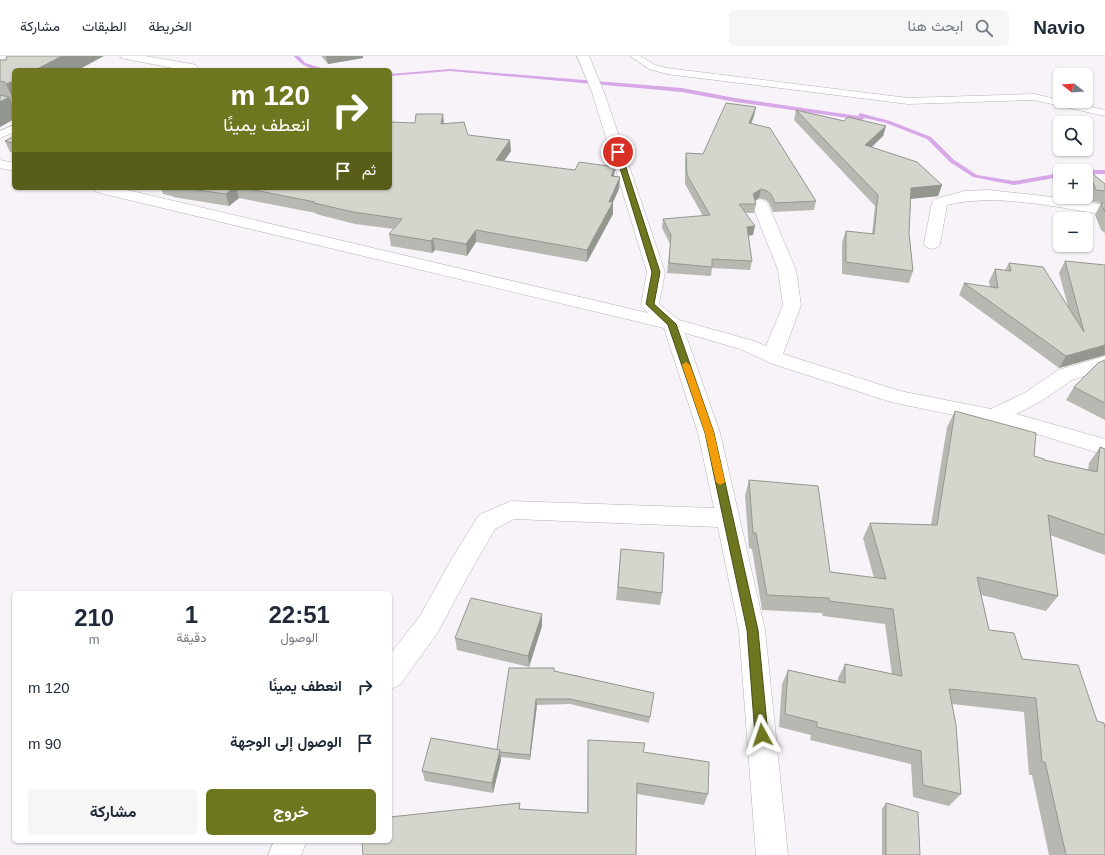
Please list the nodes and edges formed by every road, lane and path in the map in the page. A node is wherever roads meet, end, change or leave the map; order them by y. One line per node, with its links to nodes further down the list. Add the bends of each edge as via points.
1 (126, 56): 4 (street)
2 (583, 56): 16 (street, via 598,92 656,272 650,304)
3 (634, 56): 7 (lane, via 652,67 667,71 908,101 1034,98)
4 (192, 68)
5 (0, 103): 6 (lane)
6 (12, 106)
7 (1105, 113)
8 (12, 129): 9 (lane)
9 (0, 135)
10 (0, 164): 11 (street)
11 (12, 167)
12 (111, 190): 16 (street)
13 (760, 204): 17 (street, via 787,270 792,305)
14 (1105, 210): 15 (street, via 1053,202 965,196 940,202)
15 (932, 244)
16 (672, 324): 17 (street, via 747,345); 21 (street, via 709,433)
17 (772, 356): 19 (street, via 898,397)
18 (1105, 362): 19 (street, via 1065,375 1033,397)
19 (994, 416): 20 (street, via 1056,431)
20 (1105, 447)
21 (728, 518): 22 (street, via 511,510 487,522 429,624); 25 (street, via 752,630)
22 (392, 673)
23 (290, 843): 24 (street)
24 (284, 855)
25 (772, 855)

